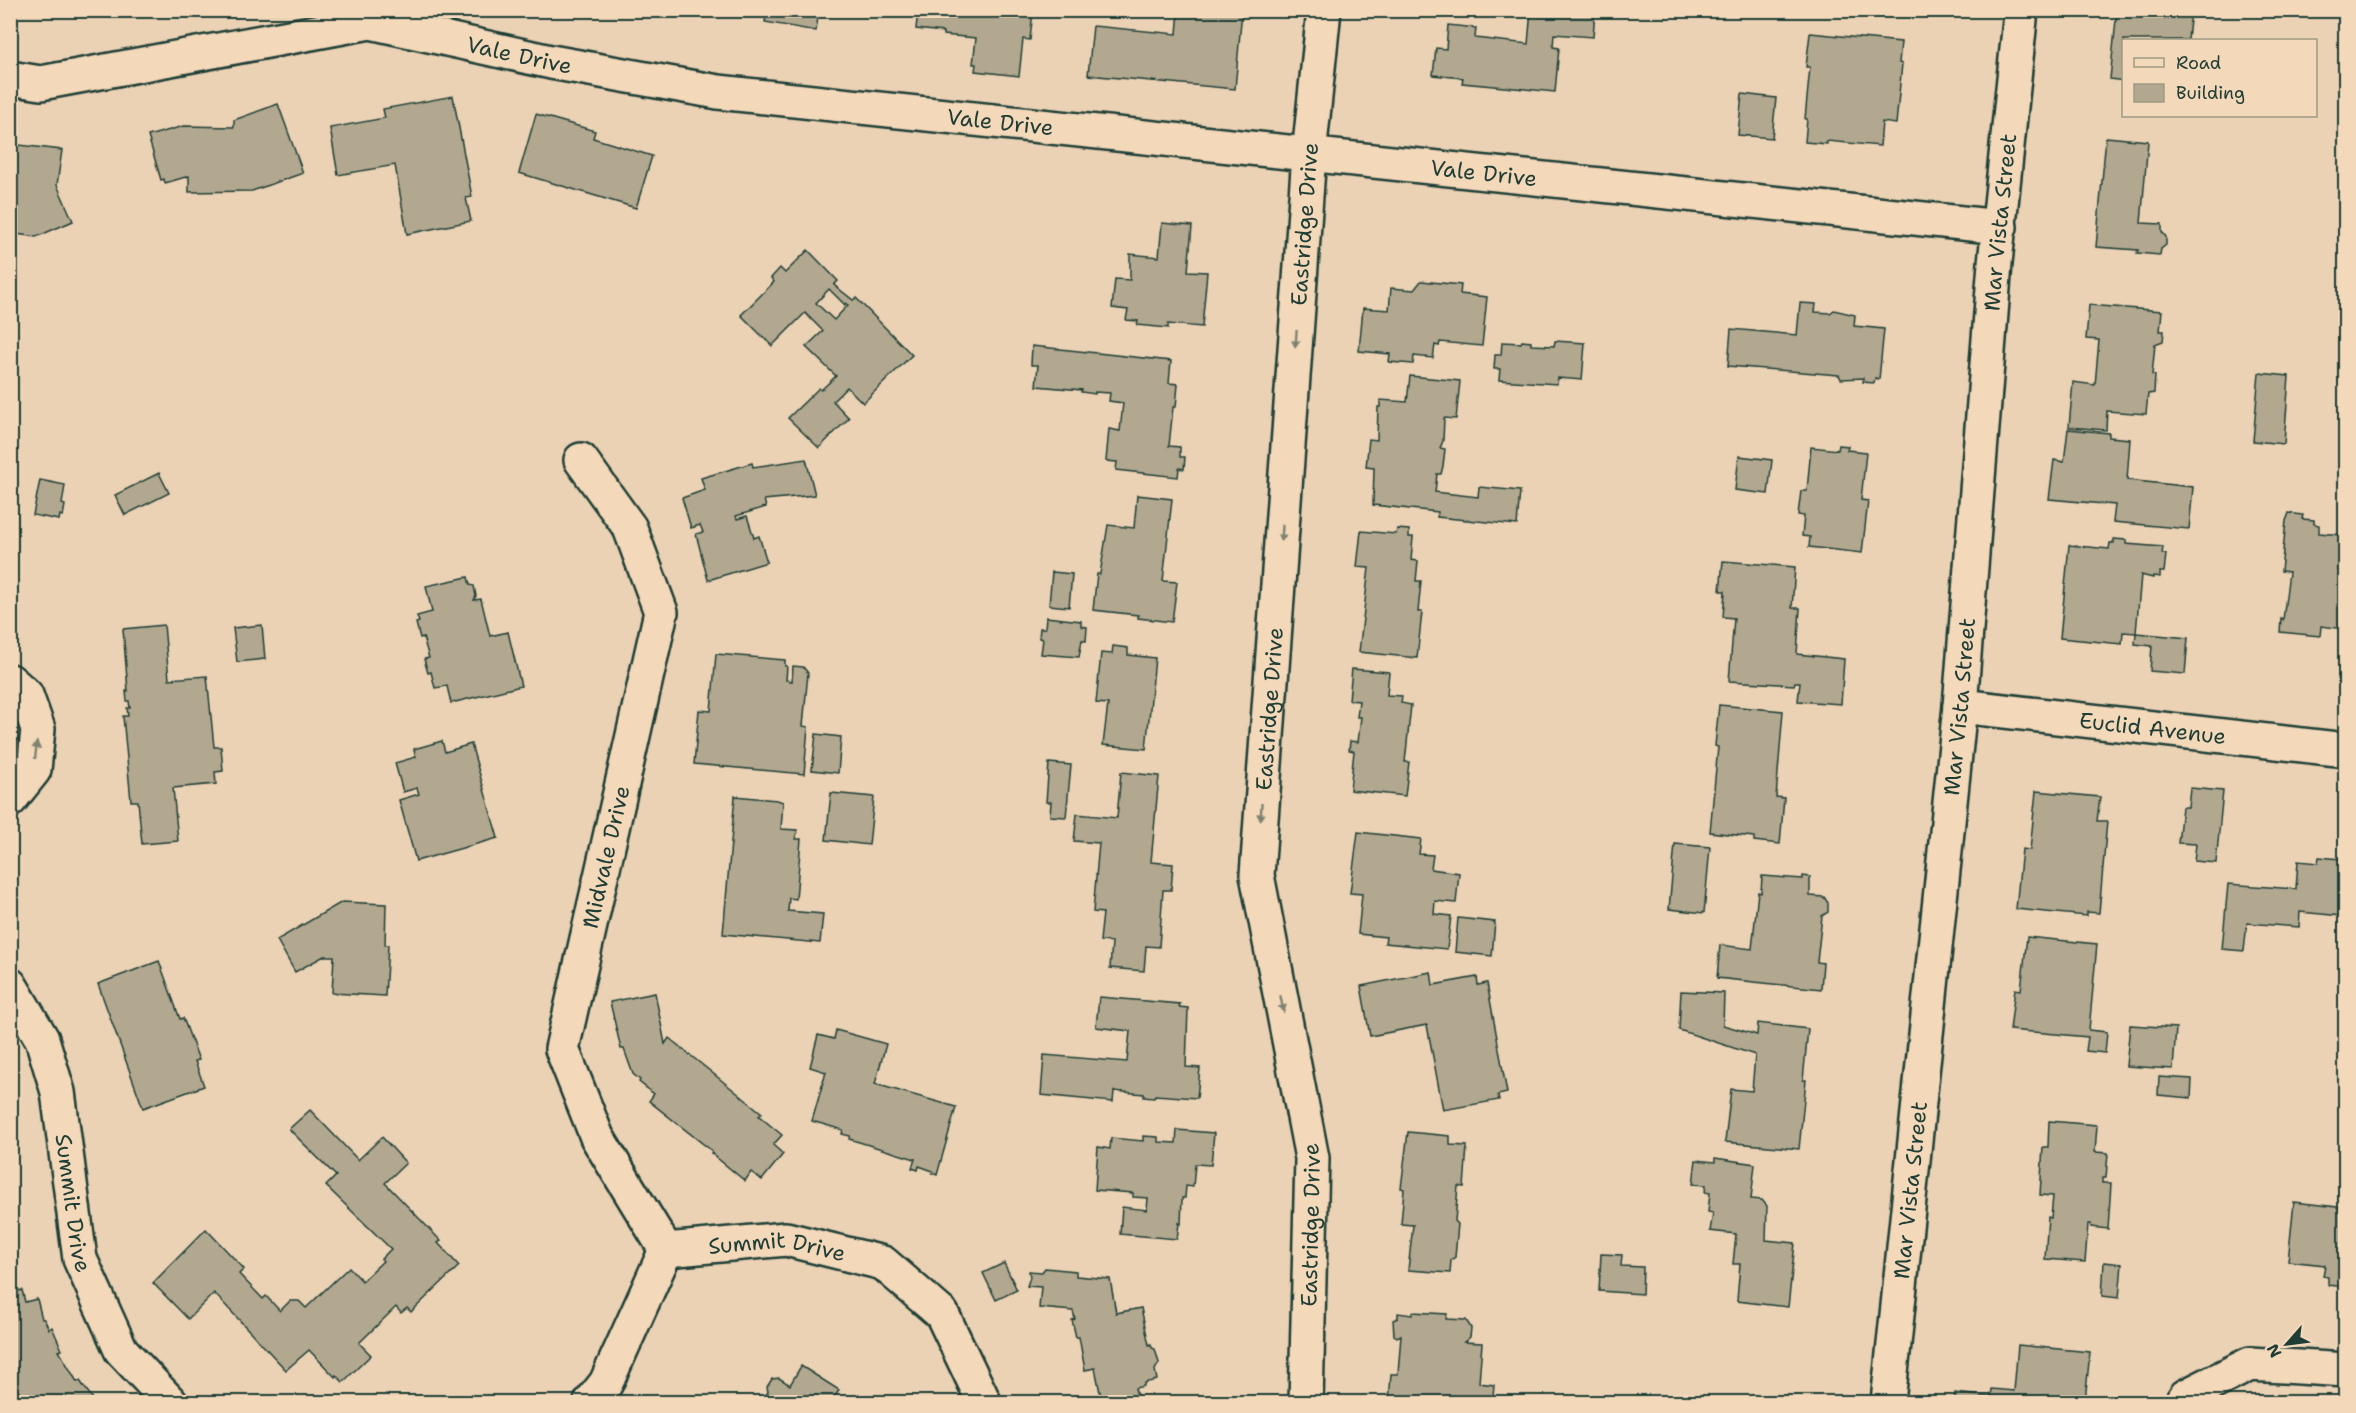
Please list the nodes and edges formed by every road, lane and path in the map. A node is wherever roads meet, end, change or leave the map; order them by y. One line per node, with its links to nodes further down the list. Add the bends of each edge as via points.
1 (1324, 10): 4 (street, Eastridge Drive)
2 (2021, 10): 5 (street, Mar Vista Street)
3 (10, 78): 4 (street, Vale Drive, via 41,83 370,22 551,62 718,92)
4 (1309, 155): 5 (street, Vale Drive); 18 (street, Eastridge Drive, one-way to 18, via 1257,875 1312,1158)
5 (2000, 227): 8 (street, Mar Vista Street)
6 (581, 460): 12 (street, Midvale Drive, via 630,528 661,612 562,1048 597,1137)
7 (10, 681): 10 (street, one-way to 7, via 34,770 38,729 26,695)
8 (1960, 706): 9 (street, Euclid Avenue); 19 (street, Mar Vista Street)
9 (2346, 750)
10 (10, 800)
11 (10, 985): 15 (street, Summit Drive, via 42,1038 58,1092 80,1259 121,1350)
12 (666, 1250): 16 (street, via 606,1383); 17 (street, Summit Drive, via 786,1239 883,1263 942,1314)
13 (2346, 1370): 14 (street, via 2250,1364)
14 (2184, 1399)
15 (170, 1402)
16 (591, 1402)
17 (984, 1402)
18 (1306, 1402)
19 (1888, 1402)

